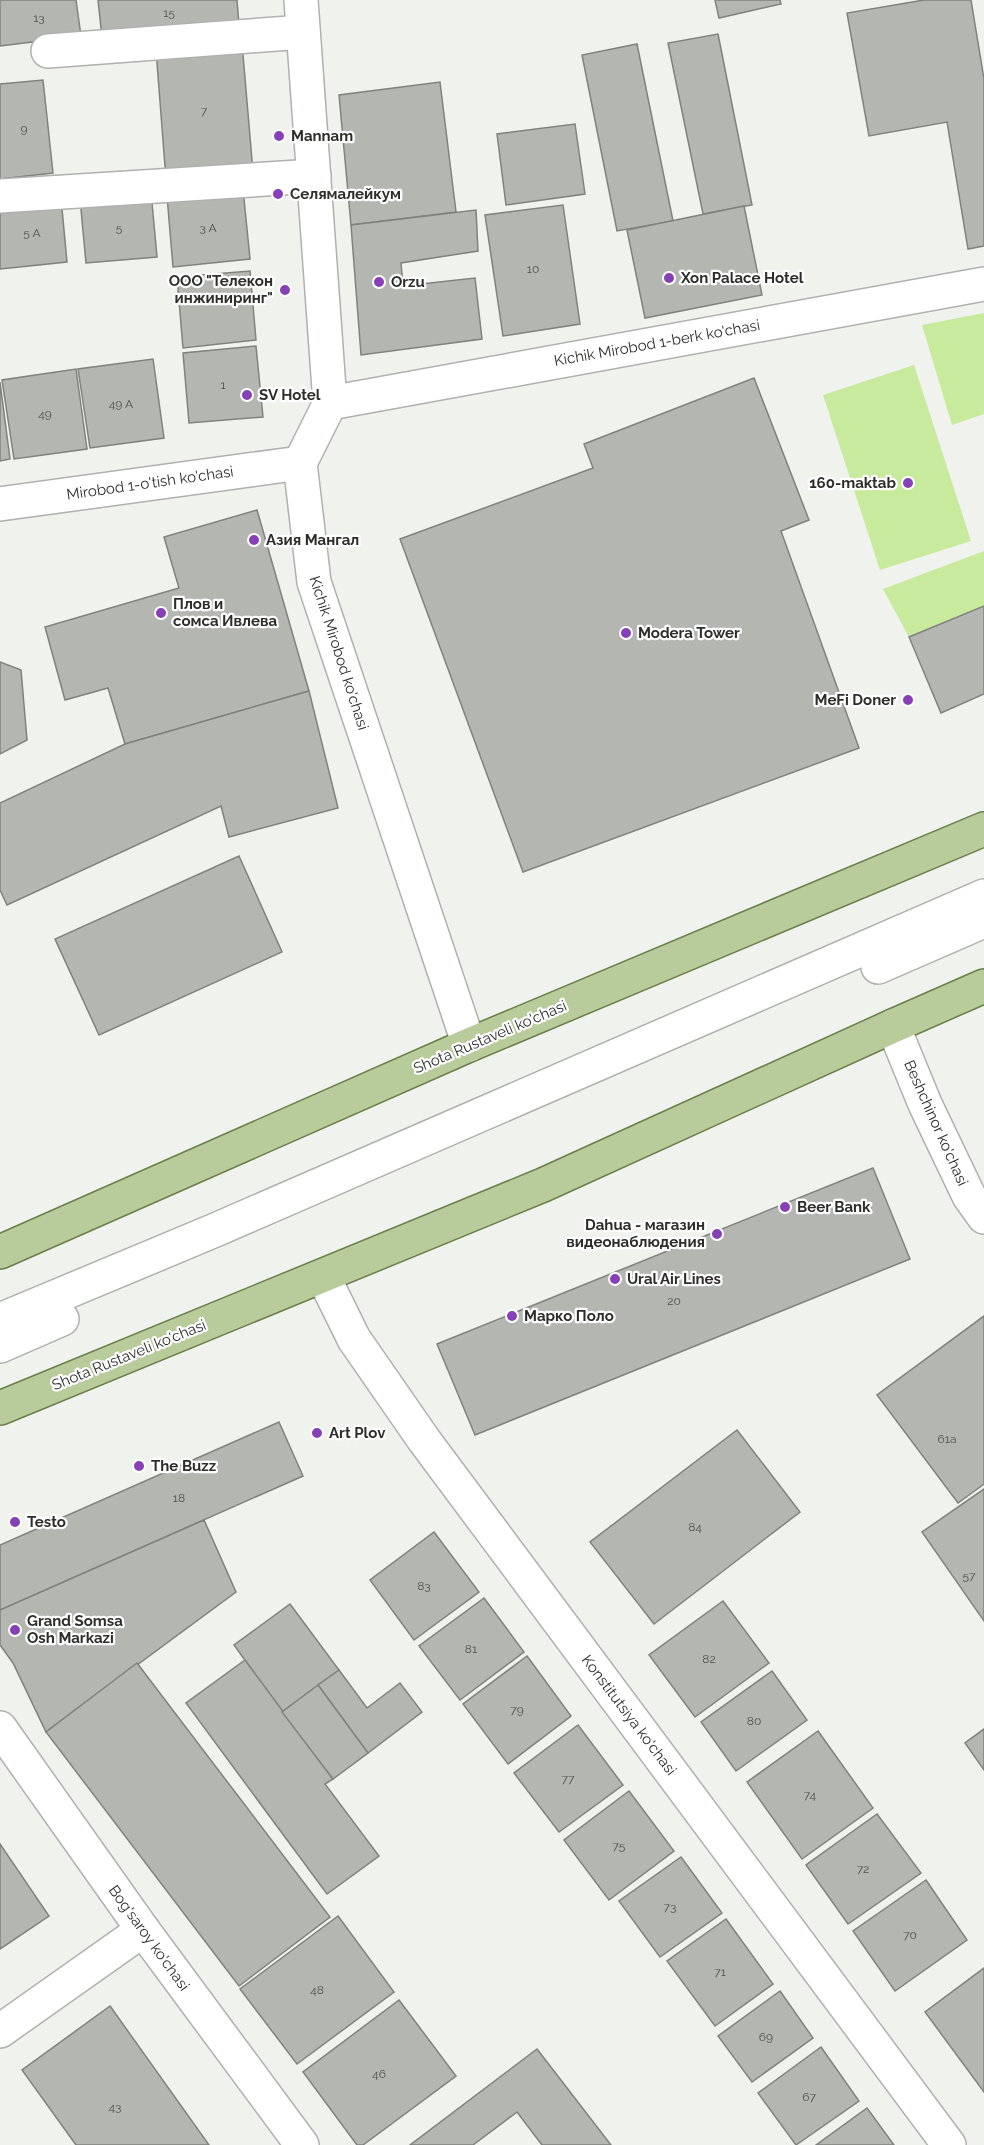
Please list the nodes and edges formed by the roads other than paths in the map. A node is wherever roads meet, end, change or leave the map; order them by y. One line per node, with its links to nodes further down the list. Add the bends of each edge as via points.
1 (301, 0): 2 (street)
2 (303, 32): 3 (street); 4 (street)
3 (48, 51)
4 (314, 176): 5 (street); 7 (street)
5 (0, 196)
6 (984, 284): 7 (street, Kichik Mirobod 1-berk ko'chasi)
7 (330, 403): 8 (street)
8 (300, 463): 9 (street, Mirobod 1-o'tish ko'chasi); 15 (street, Kichik Mirobod ko'chasi, via 314,582)
9 (0, 504)
10 (984, 829): 15 (main road, Shota Rustaveli ko'chasi)
11 (984, 896): 19 (street)
12 (984, 921): 20 (street)
13 (984, 986): 14 (main road, Shota Rustaveli ko'chasi)
14 (893, 1026): 16 (street, Beshchinor ko'chasi, via 925,1104 969,1196); 18 (main road, Shota Rustaveli ko'chasi, via 591,1164)
15 (469, 1045): 17 (main road, Shota Rustaveli ko'chasi)
16 (984, 1217)
17 (0, 1252)
18 (323, 1276): 21 (main road, Shota Rustaveli ko'chasi); 27 (street, Konstitutsiya ko'chasi, via 354,1339 424,1440)
19 (0, 1320)
20 (0, 1346)
21 (0, 1408)
22 (0, 1728): 23 (street, Bog'saroy ko'chasi)
23 (9, 1761): 24 (street, Bog'saroy ko'chasi)
24 (143, 1930): 25 (street); 26 (street, Bog'saroy ko'chasi)
25 (0, 2031)
26 (302, 2145)
27 (949, 2145)

